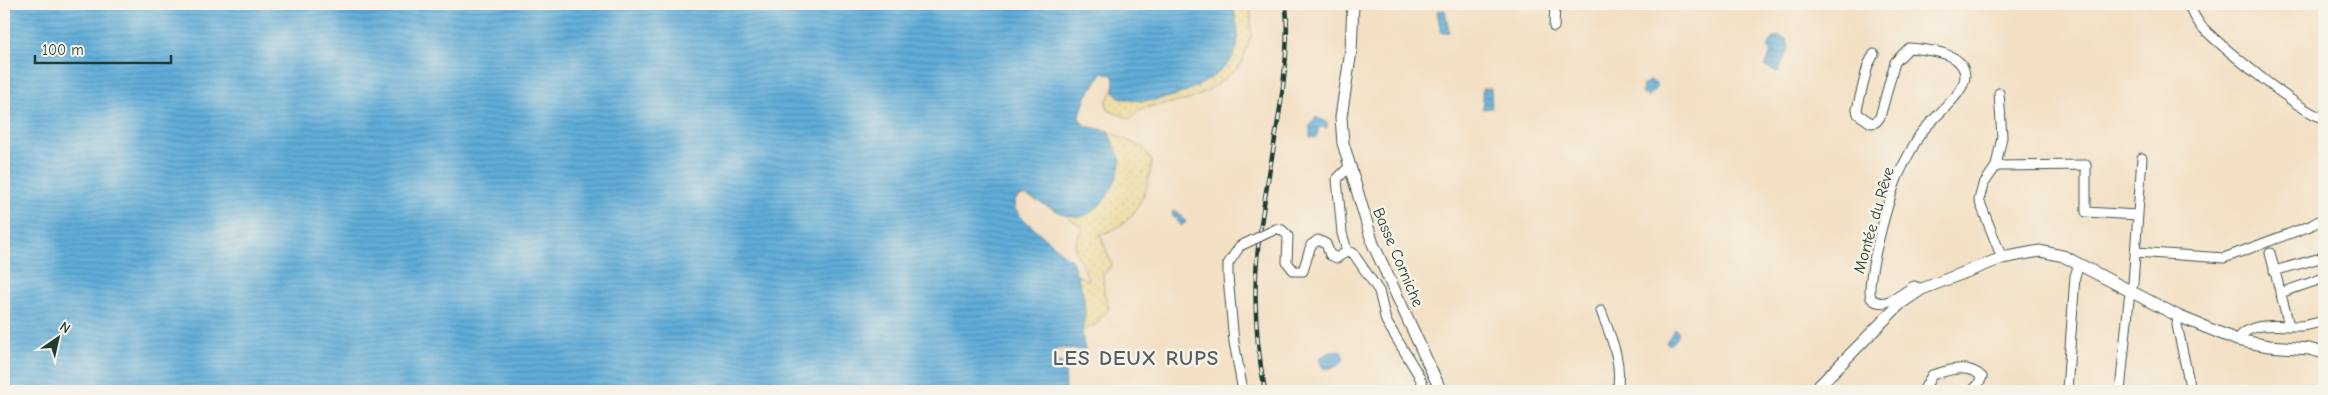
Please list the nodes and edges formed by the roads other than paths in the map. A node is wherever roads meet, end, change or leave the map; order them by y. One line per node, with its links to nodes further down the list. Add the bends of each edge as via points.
1 (1353, 4): 10 (main road, Basse Corniche, via 1341,130)
2 (1554, 4): 4 (street)
3 (2188, 4): 7 (street, via 2200,25 2216,39 2300,107)
4 (1554, 27)
5 (1874, 54): 21 (street, Montée du Rêve, via 1857,109 1858,114 1871,123 1880,117 1894,62 1909,48 1938,51 1960,62 1965,74 1963,86 1920,134 1898,178 1875,257 1869,292 1870,298 1880,303 1914,286)
6 (1999, 93): 9 (street, via 2002,137)
7 (2323, 119)
8 (2142, 158): 11 (street)
9 (1996, 166): 11 (street, via 2086,165 2086,212); 17 (street, via 1983,185 1979,200)
10 (1349, 167): 13 (street, via 1337,179); 32 (main road, Basse Corniche, via 1373,244)
11 (2137, 215): 14 (street)
12 (2324, 218): 14 (street, via 2224,258)
13 (1347, 251): 30 (street, bridge, via 1336,258 1330,255 1326,244 1318,240 1311,244 1303,271 1294,271 1287,262 1288,236 1282,230 1276,229 1240,246 1228,264 1228,277 1234,342); 31 (street, via 1353,253 1379,291 1386,321)
14 (2135, 252): 22 (street)
15 (2270, 253): 19 (street)
16 (2324, 257): 19 (street)
17 (2002, 258): 18 (main road, via 2040,251 2063,256); 21 (main road)
18 (2079, 264): 22 (main road); 37 (street, via 2075,276)
19 (2274, 271): 23 (street)
20 (2324, 278): 23 (street)
21 (1922, 289): 34 (main road, via 1900,304)
22 (2131, 292): 25 (main road); 38 (street)
23 (2280, 293): 27 (street)
24 (1601, 311): 33 (street, via 1614,344 1618,367)
25 (2178, 316): 28 (main road); 39 (street, via 2177,325)
26 (2324, 322): 27 (street)
27 (2290, 325): 28 (street, via 2253,328)
28 (2237, 340): 29 (main road)
29 (2324, 353)
30 (1244, 391)
31 (1426, 391)
32 (1441, 391)
33 (1617, 391)
34 (1814, 391)
35 (1923, 391): 36 (street, via 1932,375 1968,368 1976,370 1982,377)
36 (1972, 391)
37 (2067, 391)
38 (2120, 391)
39 (2191, 391)

